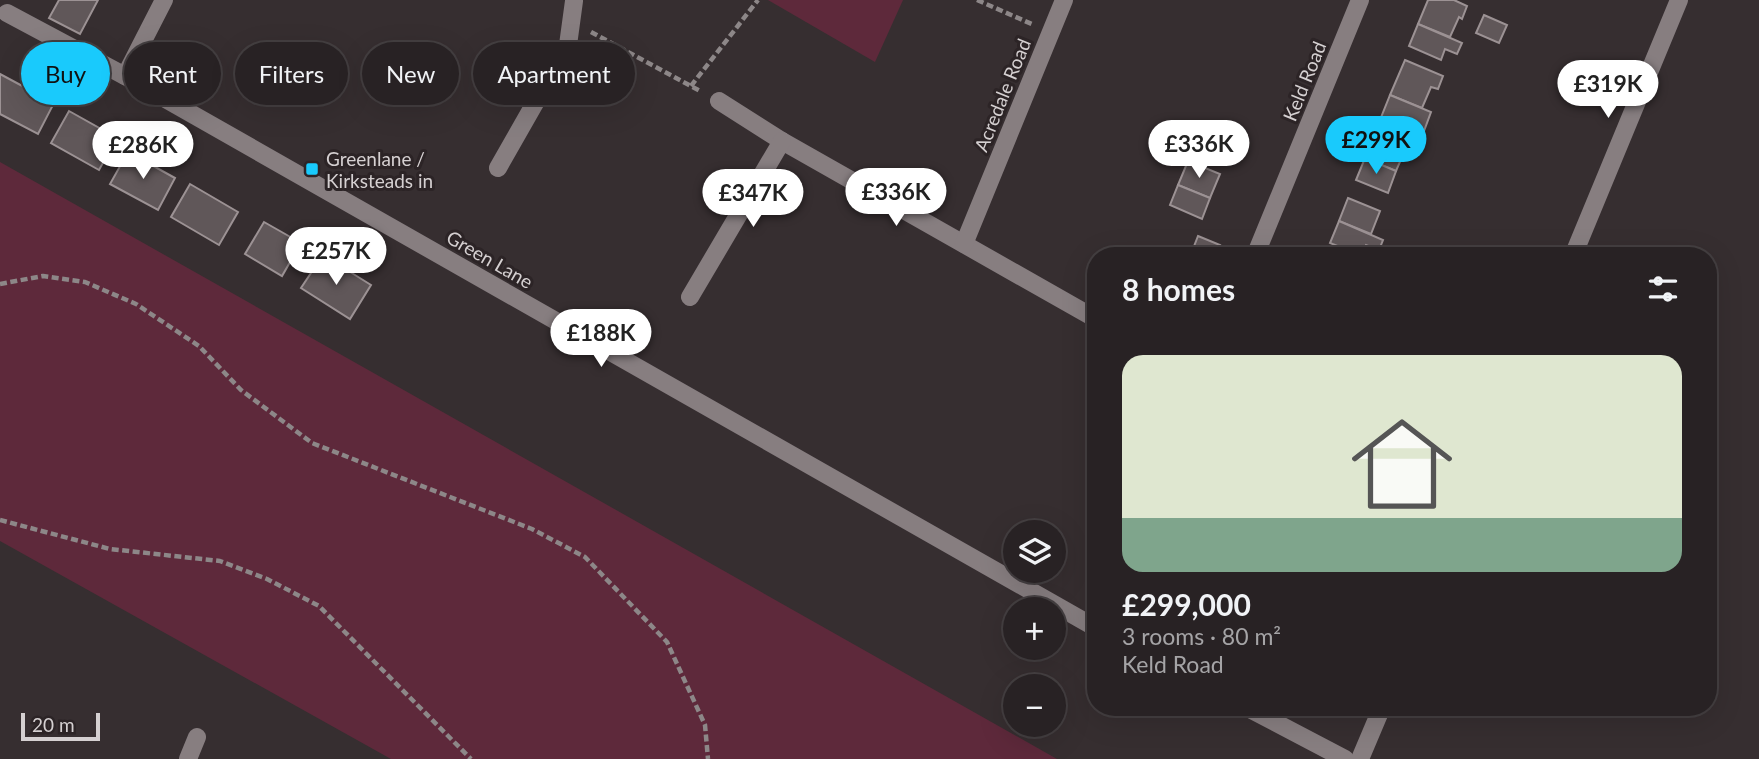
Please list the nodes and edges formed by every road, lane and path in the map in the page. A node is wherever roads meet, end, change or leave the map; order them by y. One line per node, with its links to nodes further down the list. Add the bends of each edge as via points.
1 (164, 0): 11 (street)
2 (573, 0): 9 (street)
3 (758, 0): 13 (path)
4 (977, 0): 10 (path)
5 (1064, 0): 10 (street, Acredale Road)
6 (1360, 0): 19 (street, Keld Road)
7 (1679, 0): 20 (street)
8 (8, 13): 12 (street, Green Lane)
9 (572, 22): 13 (path); 17 (street, via 568,45)
10 (1051, 32): 18 (street, Acredale Road)
11 (142, 42)
12 (124, 75)
13 (691, 86): 14 (path)
14 (719, 101): 16 (street)
15 (176, 105): 25 (street, Green Lane)
16 (782, 141): 18 (street); 22 (street)
17 (498, 168)
18 (964, 244): 23 (street)
19 (1259, 247)
20 (1577, 247)
21 (0, 284): 31 (path, via 43,276 85,282 136,304 199,346 241,390 312,443 532,529 585,557 667,642 705,725)
22 (690, 297)
23 (1087, 314)
24 (0, 520): 30 (path, via 110,549 220,561 267,579 319,606)
25 (1087, 623)
26 (1263, 716): 32 (street)
27 (1378, 716): 33 (street)
28 (197, 737): 29 (street)
29 (188, 759)
30 (471, 759)
31 (708, 759)
32 (1345, 759)
33 (1360, 759)

